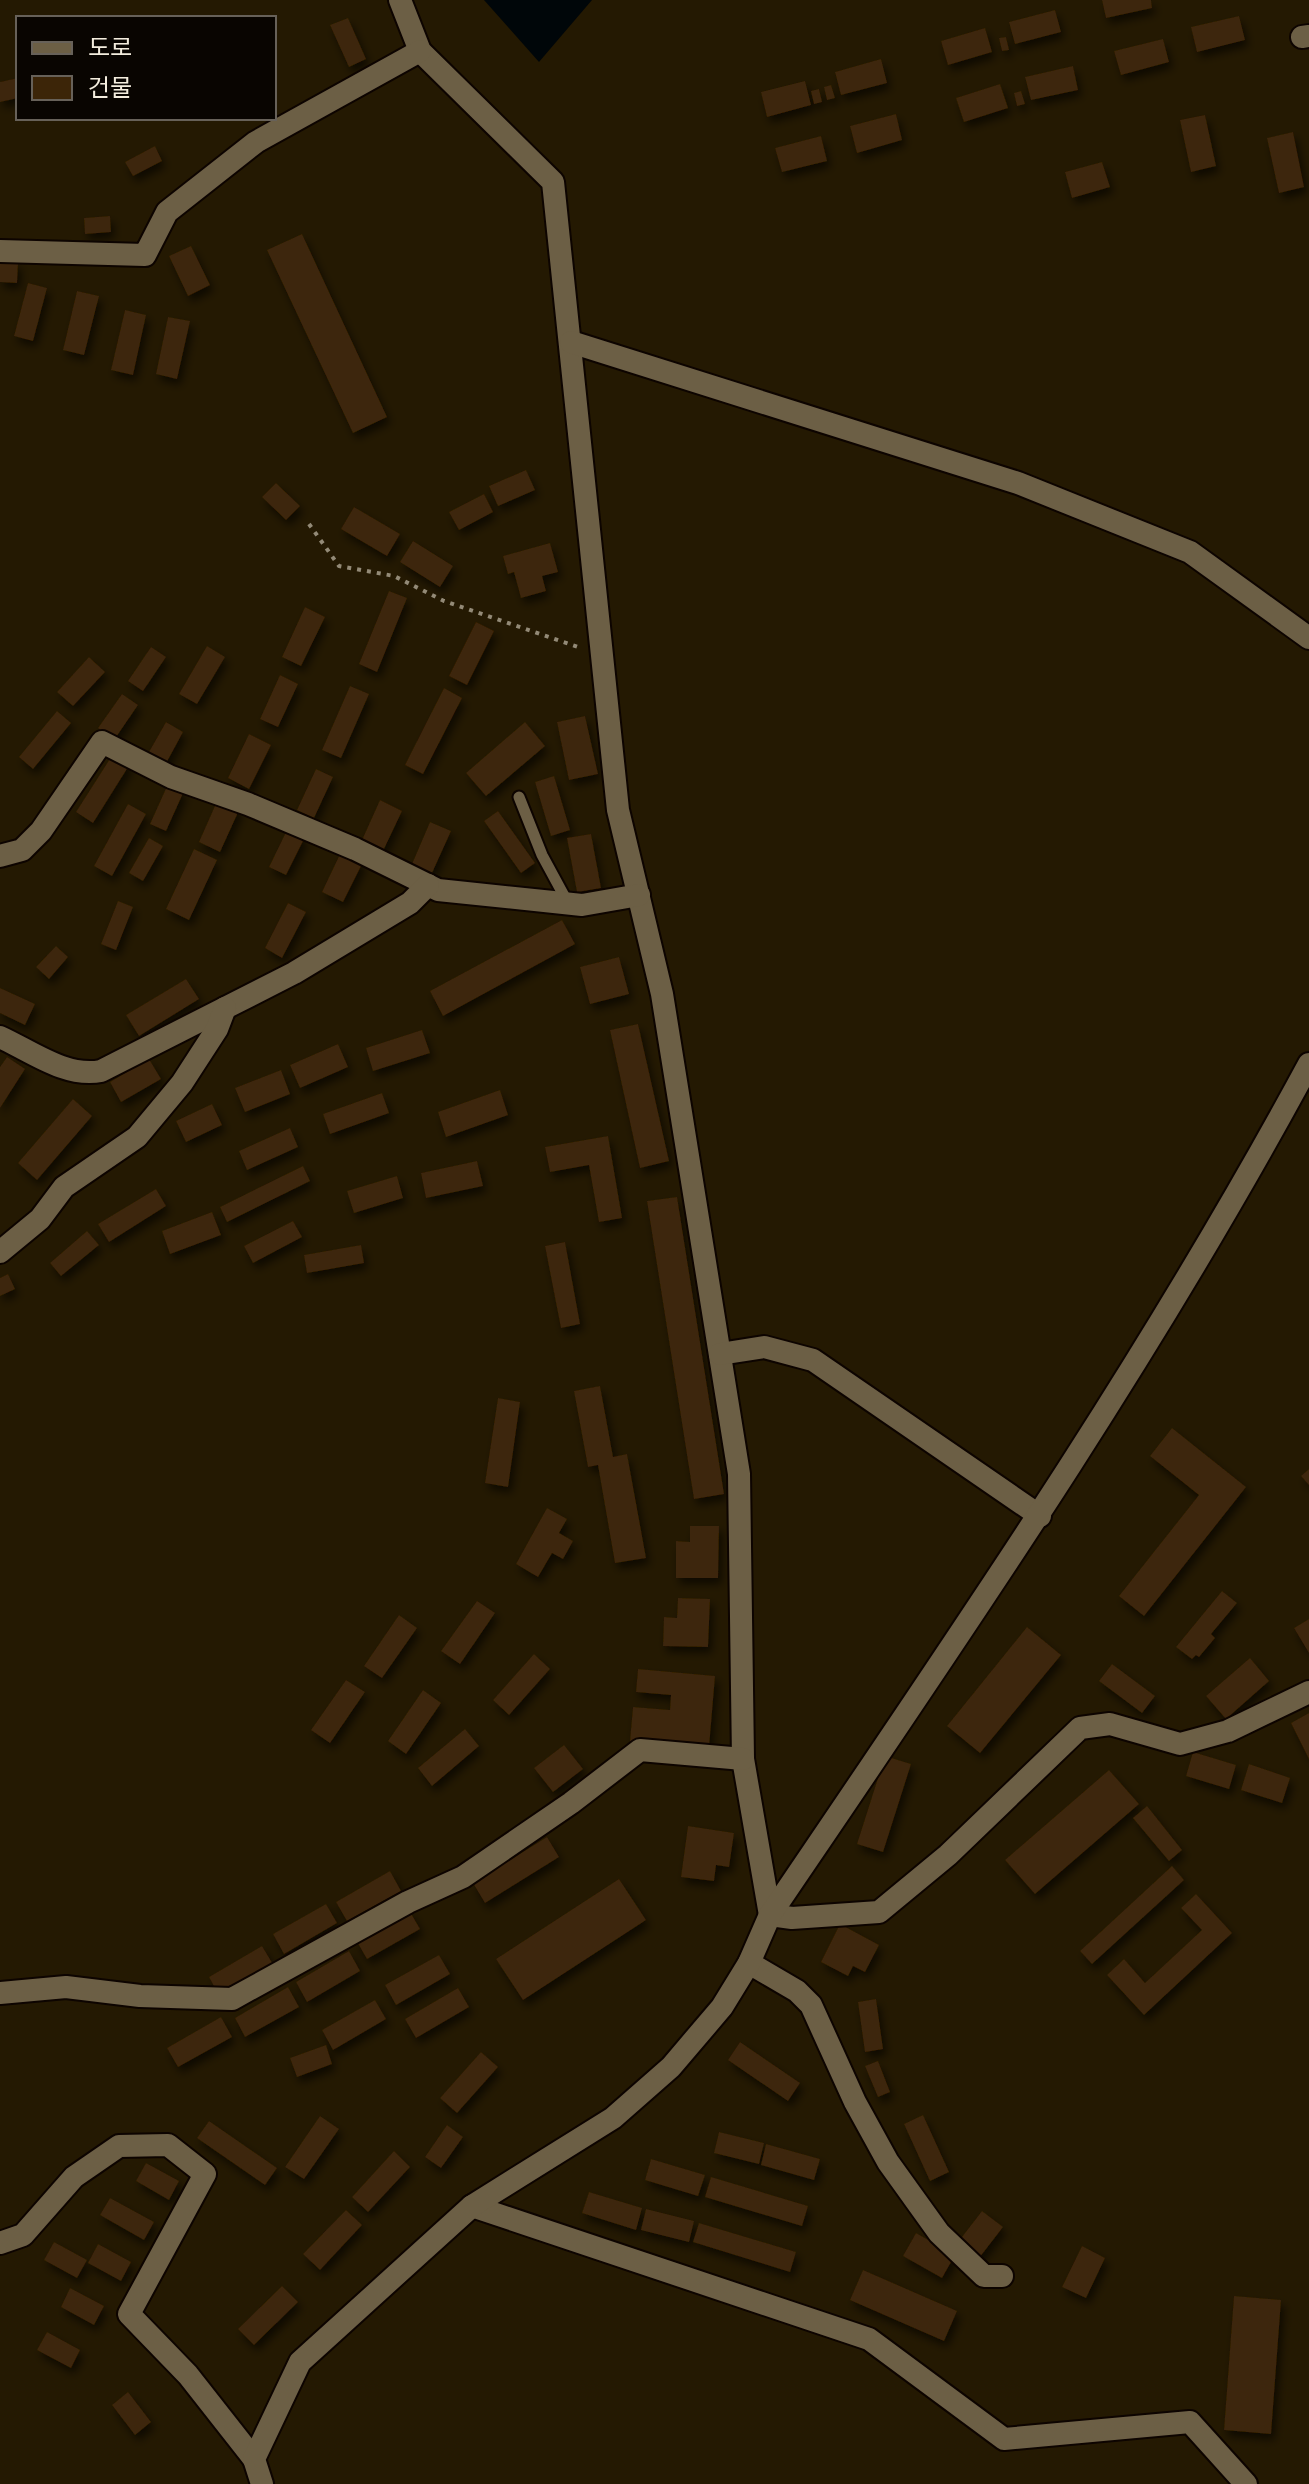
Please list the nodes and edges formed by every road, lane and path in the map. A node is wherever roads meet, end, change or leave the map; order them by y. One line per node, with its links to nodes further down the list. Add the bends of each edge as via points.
1 (400, 0): 2 (street)
2 (420, 51): 3 (street, via 256,142 167,212 145,255); 4 (street, via 553,182)
3 (0, 251)
4 (571, 342): 6 (street, via 1018,483 1190,552); 7 (street)
5 (309, 524): 7 (path, via 339,566 394,576 444,601)
6 (1309, 638)
7 (602, 653): 11 (street, via 618,810)
8 (519, 797): 12 (lane)
9 (0, 856): 10 (street, via 30,843 102,742 171,777 248,804)
10 (428, 885): 12 (street); 13 (street, via 410,903 333,950)
11 (639, 895): 12 (street); 17 (street, via 662,994)
12 (568, 903)
13 (225, 1008): 14 (street, via 149,1050 85,1074); 16 (street, via 182,1083 137,1137 64,1187 40,1219)
14 (0, 1037)
15 (1309, 1064): 18 (street, via 1239,1194)
16 (0, 1252)
17 (720, 1354): 18 (street, via 764,1347 813,1360); 20 (street, via 739,1474)
18 (1040, 1516): 21 (street)
19 (1309, 1692): 21 (street, via 1228,1731 1180,1744 1110,1724 1080,1728 948,1855 879,1912)
20 (743, 1759): 21 (street); 23 (street, via 640,1750 463,1877 232,1999 66,1987)
21 (770, 1915): 22 (street)
22 (749, 1963): 24 (street, via 722,2007 671,2067 613,2118); 26 (street, via 805,1997 868,2127 918,2206 951,2247 984,2276)
23 (0, 1993)
24 (472, 2206): 27 (street, via 300,2362); 29 (street, via 869,2339 1004,2439 1190,2422)
25 (0, 2243): 27 (street, via 23,2235 74,2177 119,2146 168,2145 205,2174 129,2314 188,2375)
26 (1002, 2276)
27 (254, 2459): 28 (street)
28 (262, 2484)
29 (1246, 2484)

